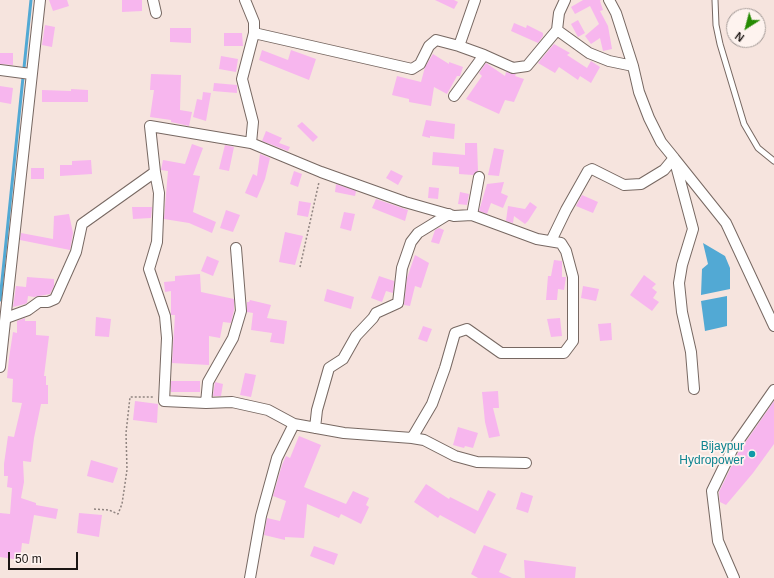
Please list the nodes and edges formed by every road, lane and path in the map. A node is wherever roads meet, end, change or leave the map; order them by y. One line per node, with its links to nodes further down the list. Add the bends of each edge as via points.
1 (40, 0): 15 (street)
2 (153, 0): 8 (street)
3 (245, 0): 10 (street, via 254,22)
4 (475, 0): 11 (street)
5 (565, 0): 9 (street, via 559,13)
6 (609, 0): 13 (street, via 616,13)
7 (715, 0): 19 (lane, via 720,44 744,124 758,148)
8 (156, 13)
9 (557, 30): 12 (street, via 527,66 513,68); 13 (street, via 589,53 609,61)
10 (254, 33): 11 (street, via 412,69 420,64 429,46 436,40); 17 (street, via 242,79 253,122)
11 (458, 46): 12 (street)
12 (484, 55): 16 (street)
13 (633, 66): 18 (street, via 649,118 661,142)
14 (0, 70): 15 (street)
15 (27, 73): 28 (street)
16 (454, 96)
17 (251, 143): 20 (street, via 150,126); 21 (street)
18 (674, 158): 25 (street, via 664,170 642,184 624,184 592,169 588,171); 29 (street, via 726,223); 31 (street, via 693,229 679,283 683,319 691,352)
19 (774, 161)
20 (155, 172): 28 (street, via 82,224 76,252 56,299 39,302 28,310); 33 (street, via 159,193 157,242 149,269 165,316 167,338)
21 (321, 172): 23 (street, via 405,202); 27 (path)
22 (479, 177): 24 (street)
23 (449, 214): 24 (street); 36 (street, via 418,233 411,242 402,268 398,303 376,313 356,336 343,359 329,368 317,410)
24 (472, 215): 25 (street, via 537,239)
25 (551, 241): 37 (street, via 561,243 566,251 573,277 573,341 564,353 501,353 468,329 455,333 432,404)
26 (236, 248): 34 (street, via 241,312 233,338 208,382)
27 (300, 267)
28 (6, 318): 30 (street)
29 (774, 326)
30 (0, 367)
31 (694, 390)
32 (774, 390): 41 (street, via 732,450 712,491 718,541)
33 (164, 401): 34 (street); 39 (path, via 160,397 130,397 126,433 127,470 122,504 118,514)
34 (206, 403): 35 (street, via 232,402 268,410)
35 (294, 424): 36 (street); 40 (street, via 277,458 260,516)
36 (315, 428): 37 (street)
37 (412, 438): 38 (street, via 424,440 455,456 476,462)
38 (526, 463)
39 (94, 508)
40 (250, 578)
41 (734, 578)

